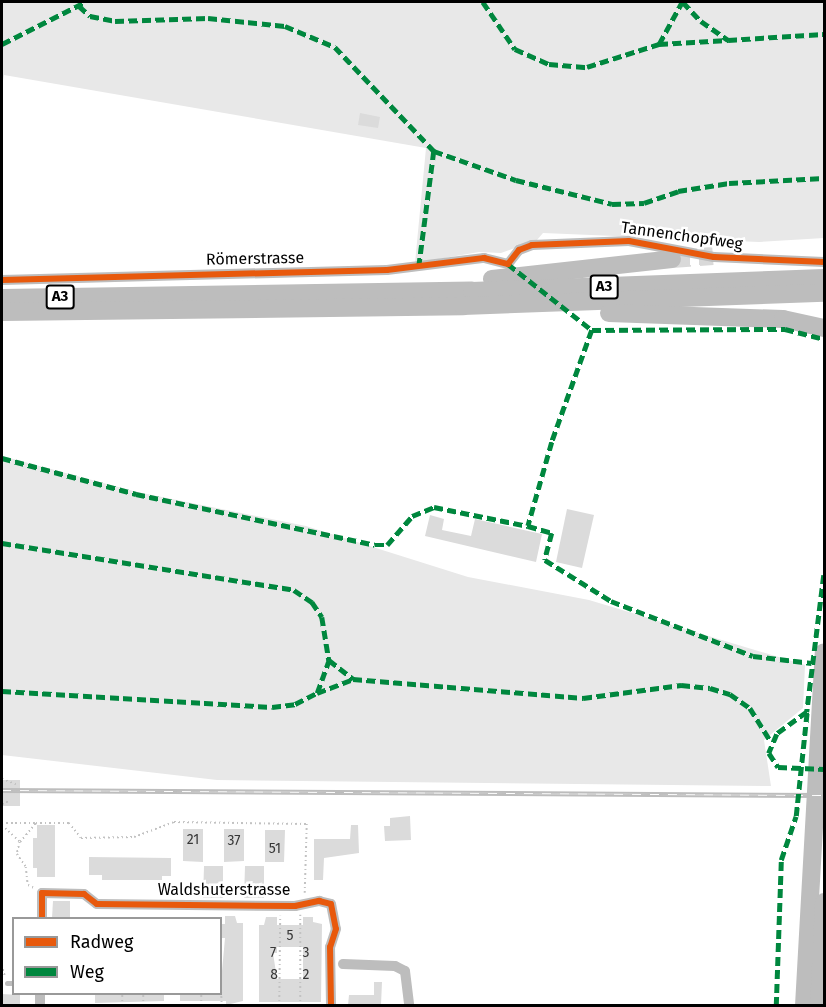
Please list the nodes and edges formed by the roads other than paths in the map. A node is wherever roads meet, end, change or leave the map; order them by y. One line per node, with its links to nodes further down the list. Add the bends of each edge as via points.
1 (672, 259): 6 (highway, A3)
2 (825, 262): 3 (street, Tannenchopfweg, via 714,257 629,241 532,245 519,250)
3 (507, 264): 5 (street, Römerstrasse, via 484,258 387,270)
4 (825, 278): 6 (highway, A3)
5 (2, 280)
6 (383, 293): 8 (highway, A3)
7 (825, 293): 9 (highway, A3)
8 (2, 298)
9 (464, 306): 10 (highway, A3); 11 (highway, A3, via 783,319)
10 (2, 312)
11 (825, 328)
12 (825, 653): 14 (highway)
13 (825, 745): 14 (highway)
14 (816, 792): 20 (highway)
15 (825, 902): 21 (highway)
16 (42, 917): 18 (street, Waldshuterstrasse, via 42,892 84,894 97,904 331,904 336,913 330,947)
17 (343, 964): 19 (street, via 396,966 405,971)
18 (331, 1005)
19 (409, 1005)
20 (804, 1005)
21 (820, 1005)

